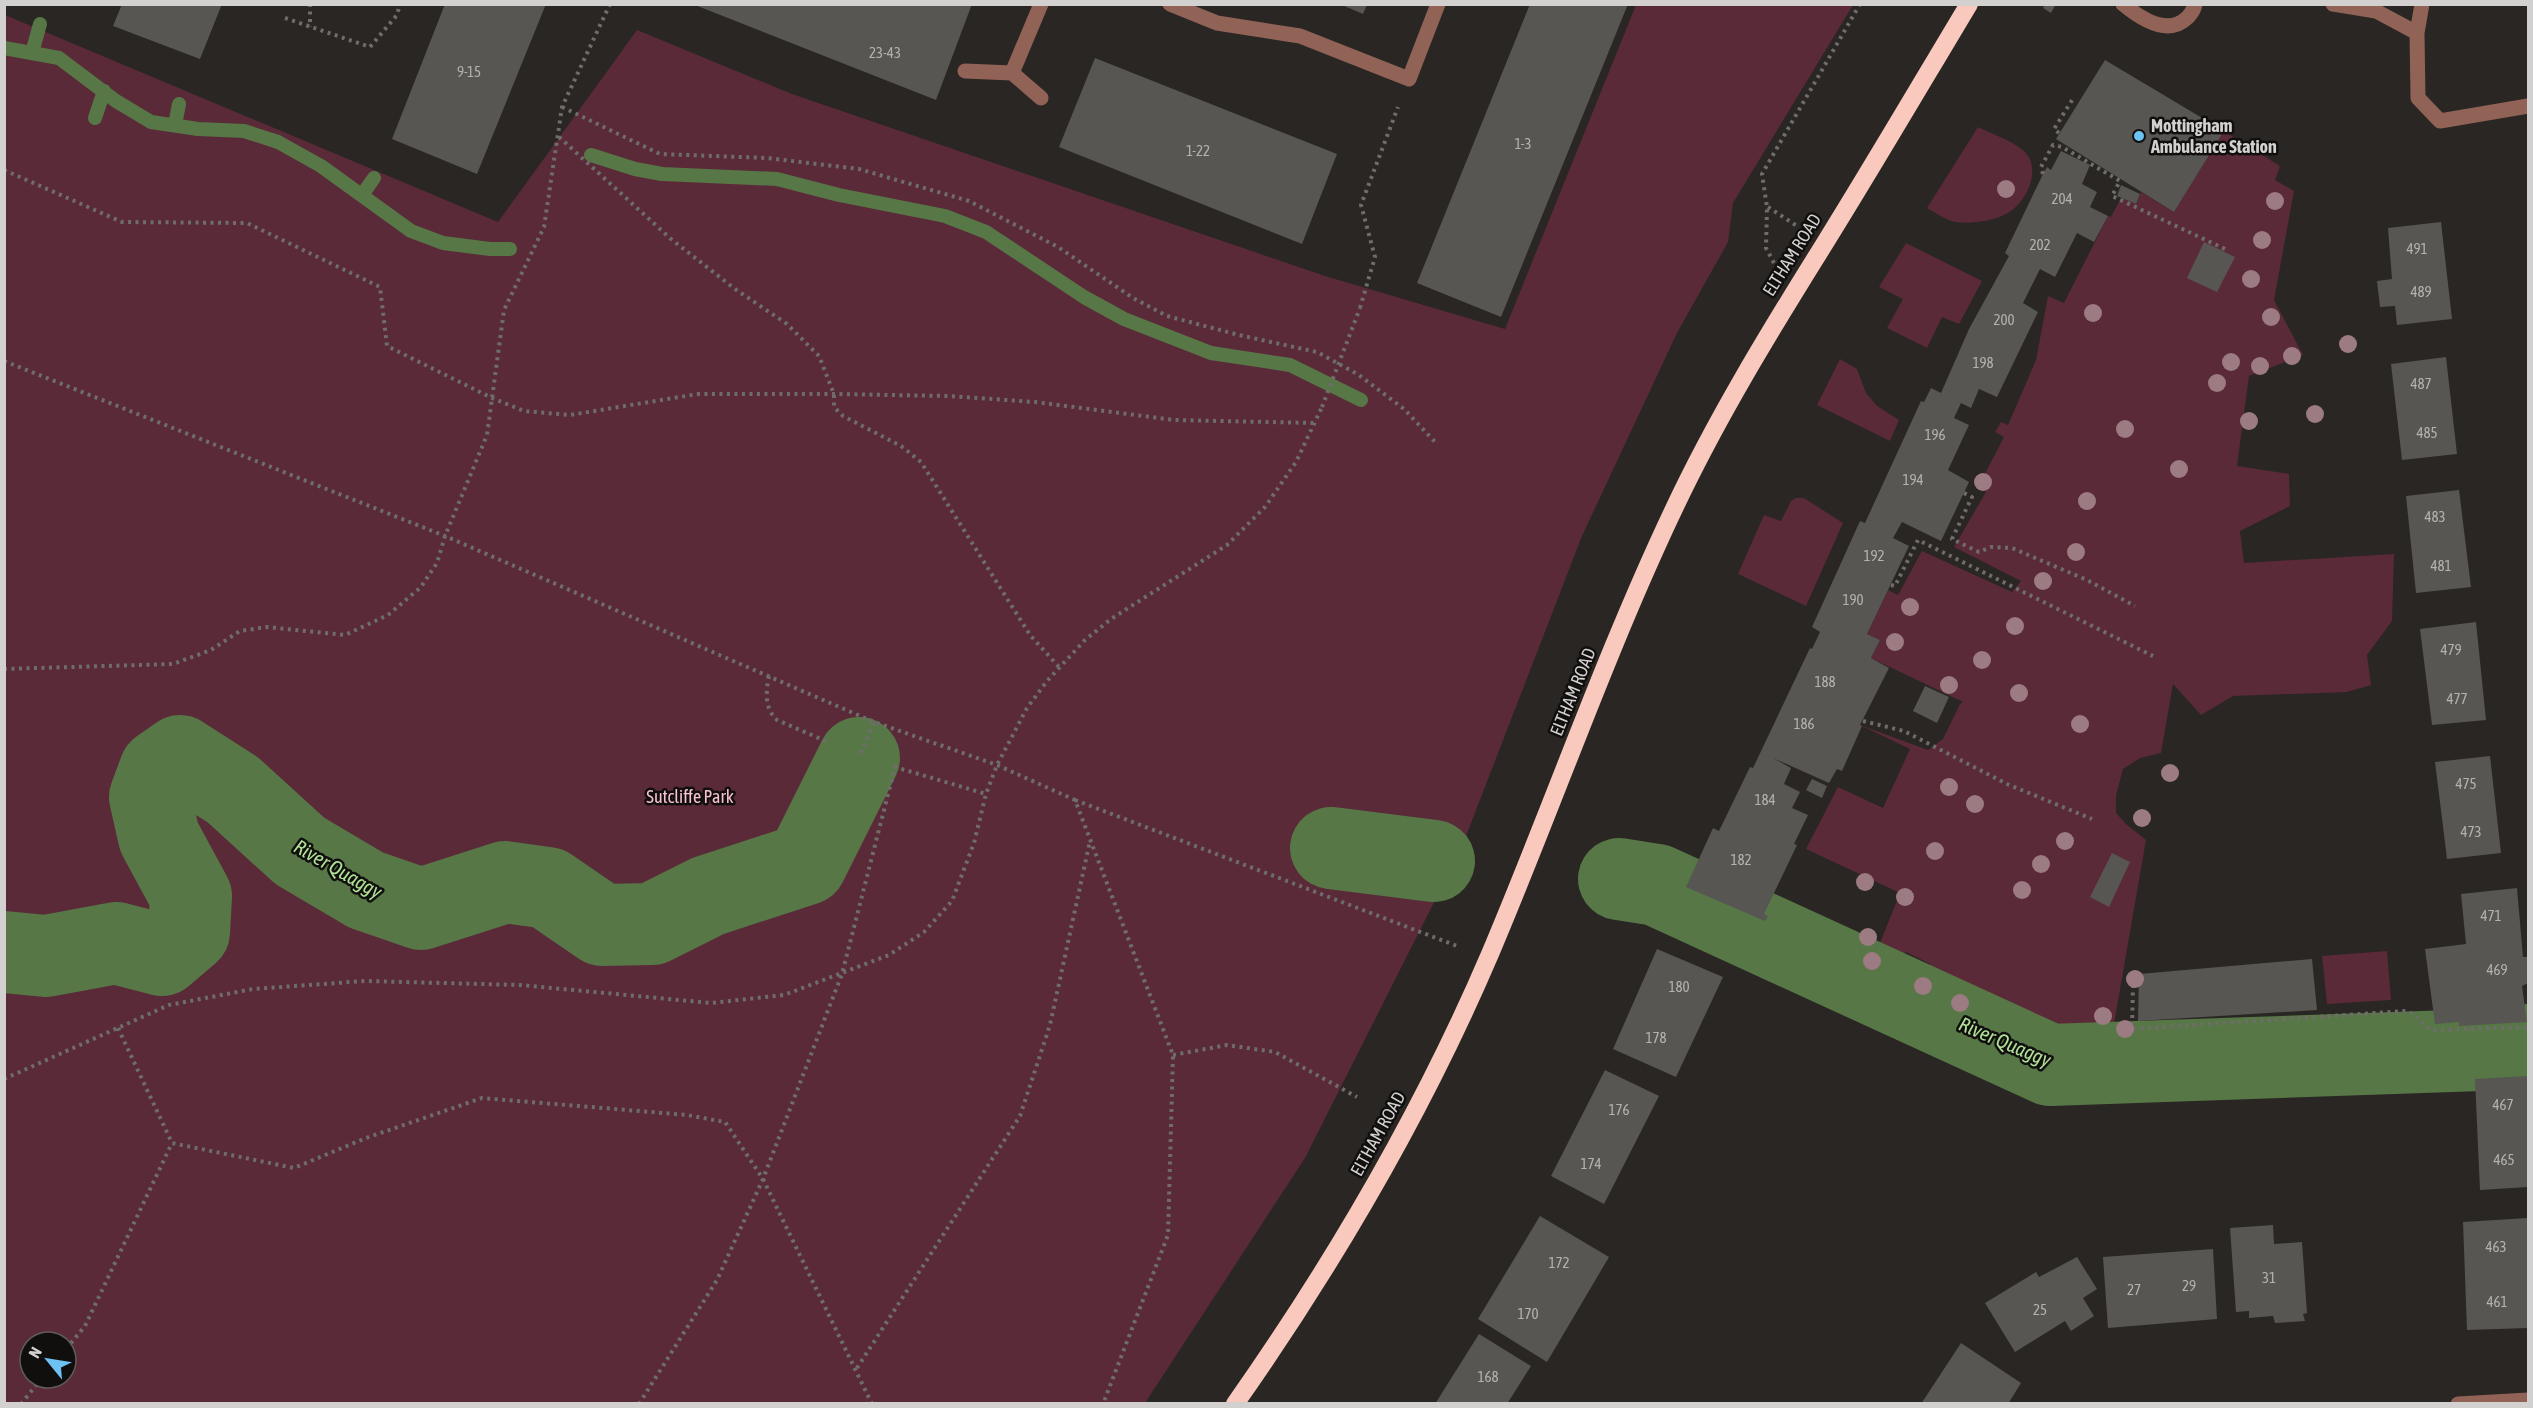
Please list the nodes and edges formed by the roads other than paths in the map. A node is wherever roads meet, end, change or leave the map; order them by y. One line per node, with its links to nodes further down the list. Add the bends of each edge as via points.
1 (1041, 4): 12 (street)
2 (1170, 4): 3 (street, via 1217,23 1300,36 1409,79)
3 (1438, 4)
4 (1969, 4): 16 (highway, ELTHAM ROAD, via 1720,418 1671,514 1488,958 1423,1098 1352,1225)
5 (2123, 4): 6 (street, via 2148,21 2172,26 2193,12)
6 (2195, 4)
7 (2333, 4): 9 (street)
8 (2422, 4): 10 (street)
9 (2371, 8): 10 (street)
10 (2417, 33): 14 (street, via 2418,98 2440,122)
11 (964, 71): 12 (street)
12 (1012, 73): 13 (street)
13 (1041, 98)
14 (2529, 106)
15 (2529, 1400): 17 (street)
16 (1235, 1404)
17 (2458, 1404)

